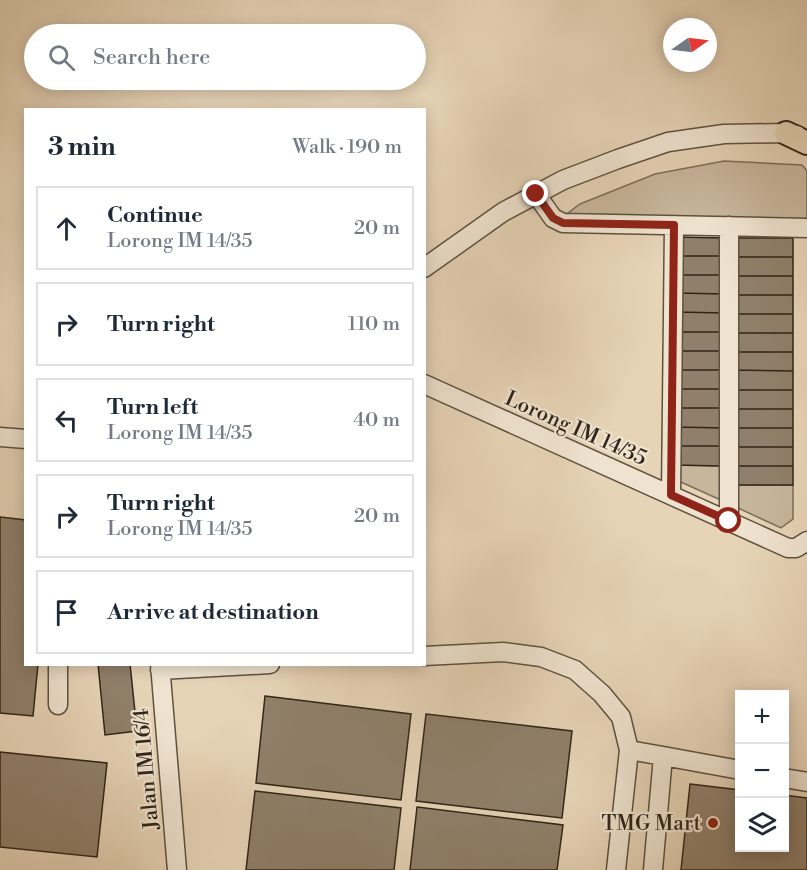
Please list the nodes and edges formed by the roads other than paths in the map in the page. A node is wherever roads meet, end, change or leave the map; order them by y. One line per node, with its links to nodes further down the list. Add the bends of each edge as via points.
1 (800, 134): 2 (main road); 3 (street, via 724,134 668,142 562,180)
2 (807, 143)
3 (536, 194): 4 (street, via 553,218 563,223); 7 (street, via 503,212)
4 (674, 225): 5 (street); 11 (street)
5 (729, 226): 6 (street); 12 (street)
6 (807, 228)
7 (426, 267)
8 (426, 385): 11 (street, Lorong IM 14/35)
9 (0, 437): 10 (street)
10 (24, 440)
11 (671, 495): 12 (street, Lorong IM 14/35)
12 (729, 521): 13 (street, Lorong IM 14/35, via 788,548)
13 (807, 541)
14 (426, 656): 19 (street, via 503,652 541,657 575,670 602,693 621,717)
15 (58, 666): 18 (street)
16 (197, 666): 17 (street)
17 (160, 667): 24 (street, Jalan IM 16/4)
18 (58, 705)
19 (628, 750): 20 (street); 25 (street)
20 (663, 756): 21 (street); 26 (street)
21 (735, 769)
22 (789, 779): 23 (street)
23 (807, 782)
24 (177, 870)
25 (616, 870)
26 (653, 870)

